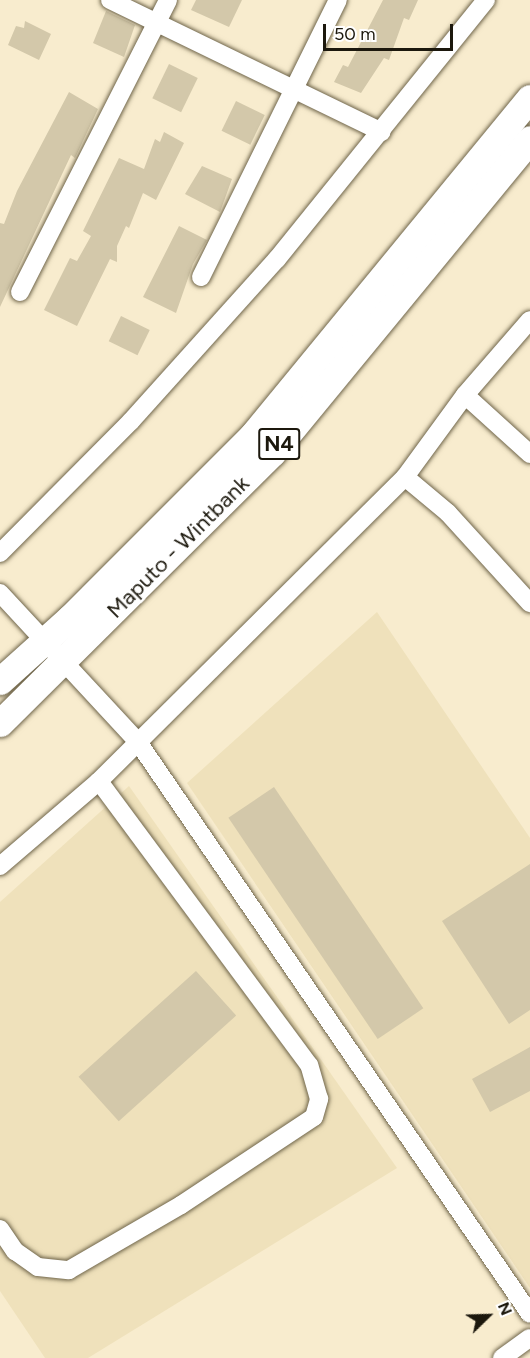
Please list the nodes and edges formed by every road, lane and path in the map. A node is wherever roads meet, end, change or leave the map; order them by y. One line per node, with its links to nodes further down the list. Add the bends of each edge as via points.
1 (110, 0): 5 (street)
2 (168, 0): 5 (street)
3 (338, 0): 6 (street)
4 (486, 0): 8 (street)
5 (156, 24): 6 (street); 11 (street)
6 (294, 90): 8 (street); 10 (street)
7 (530, 98): 19 (highway, Maputo - Wintbank / N4, via 253,435)
8 (382, 132): 16 (street, via 277,259 146,404)
9 (530, 139): 19 (highway, Maputo - Wintbank / N4, via 272,453)
10 (201, 277)
11 (20, 292)
12 (530, 320): 13 (street)
13 (465, 395): 14 (street); 15 (street)
14 (530, 454)
15 (405, 477): 18 (street, via 448,513); 22 (street)
16 (0, 553)
17 (0, 593): 19 (street)
18 (530, 603)
19 (54, 651): 20 (highway, Maputo - Wintbank / N4); 21 (highway, Maputo - Wintbank / N4); 22 (street)
20 (0, 681)
21 (0, 723)
22 (138, 742): 23 (street); 26 (street)
23 (99, 781): 24 (street); 25 (street, via 309,1065 319,1099 314,1117 181,1205 69,1270 39,1267 15,1251)
24 (0, 866)
25 (0, 1229)
26 (530, 1314)
27 (530, 1338): 28 (street)
28 (502, 1358)

